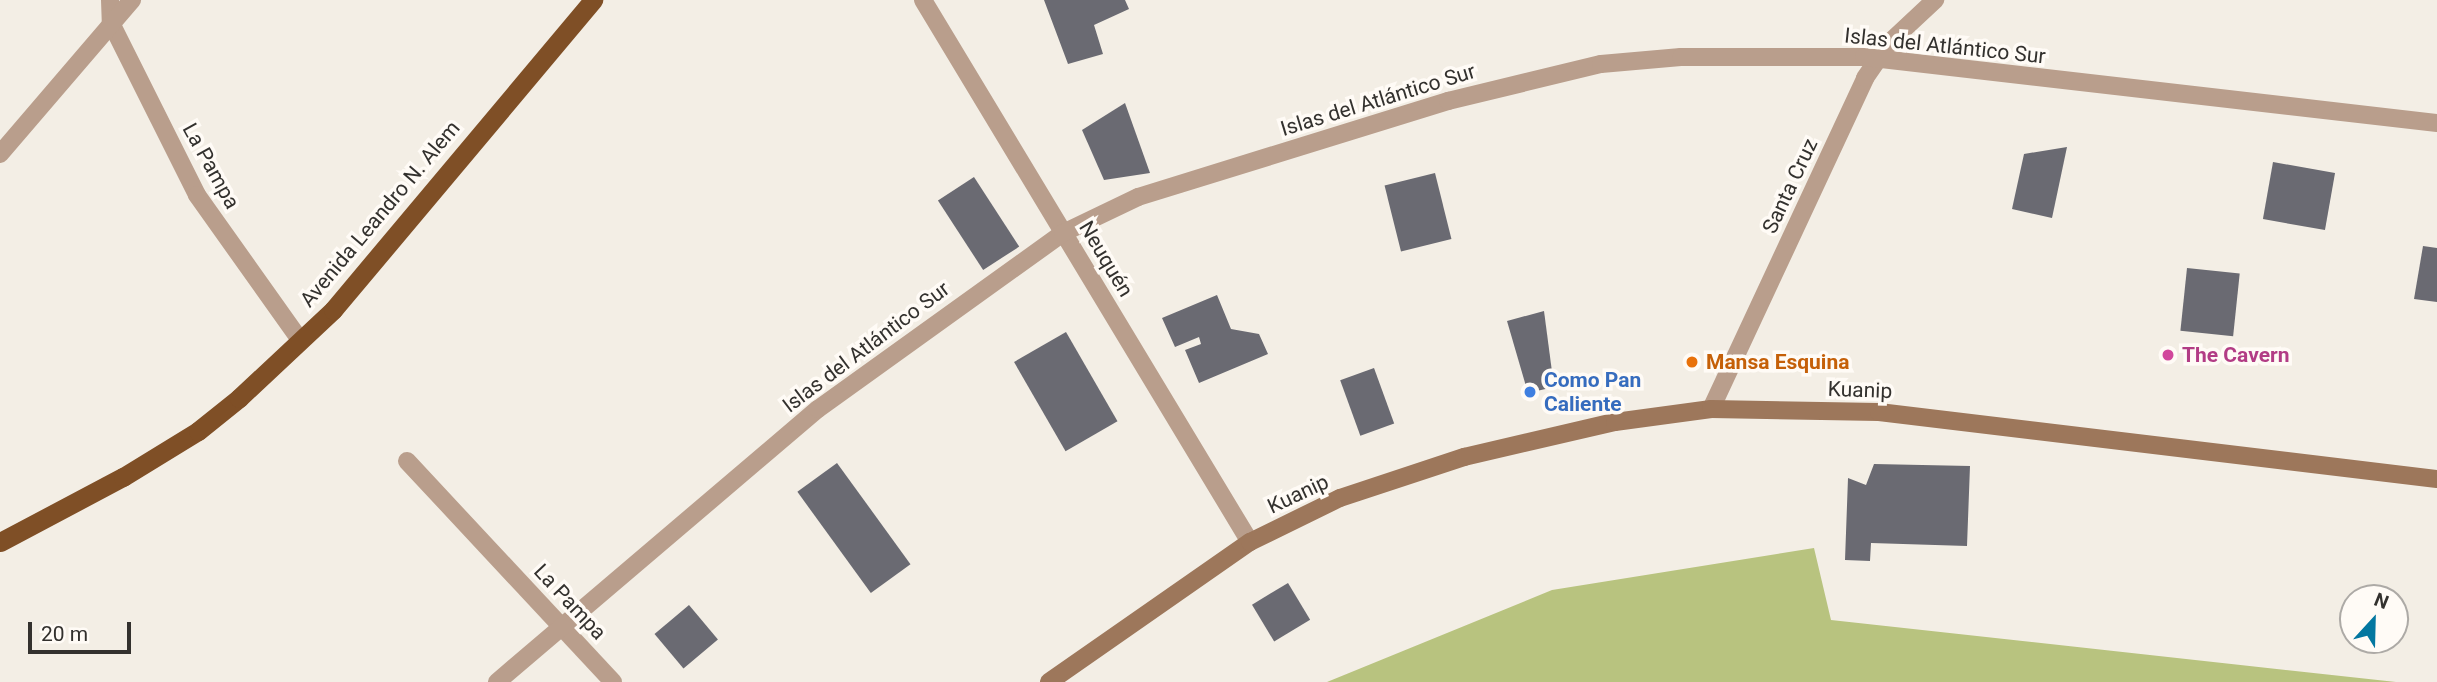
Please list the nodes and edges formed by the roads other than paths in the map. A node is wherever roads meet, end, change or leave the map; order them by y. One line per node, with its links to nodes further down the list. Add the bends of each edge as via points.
1 (110, 0): 6 (street, La Pampa)
2 (132, 0): 6 (street)
3 (593, 0): 11 (highway, Avenida Leandro N. Alem, via 371,266)
4 (923, 0): 10 (street, Neuquén)
5 (1935, 0): 7 (street, Santa Cruz)
6 (111, 23): 9 (street); 11 (street, La Pampa, via 197,195)
7 (1878, 59): 8 (street, Islas del Atlántico Sur); 10 (street, Islas del Atlántico Sur, via 1681,57 1601,64 1448,101 1138,197); 12 (street, Santa Cruz)
8 (2437, 123)
9 (0, 154)
10 (1063, 233): 16 (street, Neuquén); 17 (street, Islas del Atlántico Sur, via 818,409)
11 (300, 340): 15 (highway, Avenida Leandro N. Alem, via 198,431)
12 (1711, 409): 14 (main road, Kuanip, via 1879,412); 16 (main road, Kuanip, via 1615,422 1464,457 1340,498)
13 (407, 461): 17 (street, La Pampa)
14 (2437, 479)
15 (0, 542)
16 (1250, 542): 20 (main road, Kuanip)
17 (562, 627): 18 (street, Islas del Atlántico Sur); 19 (street, La Pampa)
18 (497, 682)
19 (613, 682)
20 (1049, 682)

